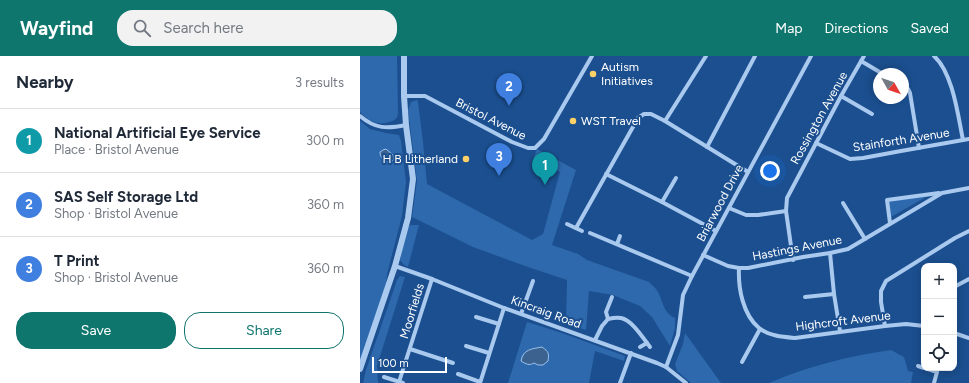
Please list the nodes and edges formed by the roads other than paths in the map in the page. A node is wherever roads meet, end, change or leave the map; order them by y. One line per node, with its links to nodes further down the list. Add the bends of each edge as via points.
1 (404, 56): 11 (street)
2 (592, 56): 11 (street, Bristol Avenue, via 544,139 535,148 512,142 425,96)
3 (706, 56): 15 (street)
4 (755, 56): 20 (street)
5 (811, 56): 22 (street, Briarwood Drive)
6 (864, 56): 8 (street, Rossington Avenue)
7 (934, 56): 18 (street, via 940,61 950,81)
8 (861, 61): 9 (street); 12 (street, Rossington Avenue)
9 (873, 68)
10 (909, 91): 21 (street)
11 (404, 96): 16 (street)
12 (841, 96): 14 (street, via 870,113); 19 (street, Rossington Avenue)
13 (360, 116): 16 (street, via 379,127)
14 (865, 116)
15 (665, 121): 20 (street); 23 (street, via 651,114 644,114 638,118)
16 (406, 125): 44 (street, via 413,179 408,218)
17 (969, 139): 18 (street, Stainforth Avenue)
18 (963, 140): 21 (street, Stainforth Avenue)
19 (816, 143): 21 (street, Stainforth Avenue, via 850,159); 30 (street, Rossington Avenue, via 786,198)
20 (707, 148): 22 (street)
21 (919, 148)
22 (748, 172): 29 (street, Briarwood Drive)
23 (606, 174): 27 (street); 33 (street)
24 (676, 178): 27 (street)
25 (969, 188): 26 (street, Hastings Avenue)
26 (942, 193): 31 (street, Hastings Avenue); 31 (street, Hastings Avenue, via 887,200)
27 (662, 202): 35 (street)
28 (843, 203): 39 (street)
29 (729, 208): 30 (street, via 746,215); 35 (street, Briarwood Drive)
30 (786, 210): 43 (street, Rossington Avenue)
31 (890, 223): 39 (street, Hastings Avenue)
32 (567, 224): 33 (street)
33 (576, 228): 34 (street)
34 (582, 231)
35 (716, 231): 42 (street, Briarwood Drive)
36 (969, 231): 59 (street, via 886,281 881,297)
37 (590, 233): 40 (street)
38 (620, 236): 40 (street)
39 (865, 239): 41 (street, Hastings Avenue, via 848,249)
40 (617, 244): 46 (street)
41 (830, 253): 43 (street, Hastings Avenue); 51 (street)
42 (703, 255): 45 (street, Hastings Avenue); 46 (street, Briarwood Drive)
43 (793, 260): 45 (street, Hastings Avenue)
44 (395, 266): 47 (street, Kincraig Road); 78 (street)
45 (739, 268): 61 (street, via 740,291 745,307)
46 (692, 276): 76 (street, Briarwood Drive, via 684,295 678,335)
47 (432, 279): 54 (street, Kincraig Road); 70 (street, Moorfields)
48 (969, 279): 50 (street)
49 (533, 281): 55 (street)
50 (957, 285)
51 (834, 294): 53 (street); 62 (street)
52 (612, 297): 57 (street, via 606,312)
53 (805, 298)
54 (504, 308): 55 (street, Kincraig Road); 58 (street)
55 (521, 314): 67 (street, Kincraig Road)
56 (476, 317): 58 (street)
57 (608, 319): 67 (street); 69 (street, via 623,318 637,330 648,345)
58 (499, 324): 71 (street)
59 (885, 326): 60 (street, Highcroft Avenue); 62 (street, Highcroft Avenue)
60 (921, 326)
61 (760, 329): 62 (street, Highcroft Avenue, via 773,335 795,338); 73 (street)
62 (840, 332)
63 (957, 334): 65 (street)
64 (969, 334): 65 (street)
65 (961, 335): 66 (street)
66 (969, 338)
67 (595, 340): 72 (street, Kincraig Road)
68 (466, 346): 71 (street)
69 (640, 346)
70 (410, 349): 74 (street, Moorfields); 83 (street, Moorfields)
71 (489, 353): 82 (street)
72 (631, 353): 76 (street, Kincraig Road); 84 (street)
73 (742, 362)
74 (453, 363)
75 (918, 366): 77 (street)
76 (666, 367): 85 (street, Kincraig Road)
77 (921, 367)
78 (360, 369)
79 (934, 371): 86 (street, via 937,372)
80 (458, 374): 82 (street)
81 (384, 378): 83 (street, Moorfields)
82 (480, 382)
83 (401, 383)
84 (620, 383)
85 (686, 383)
86 (934, 383)

